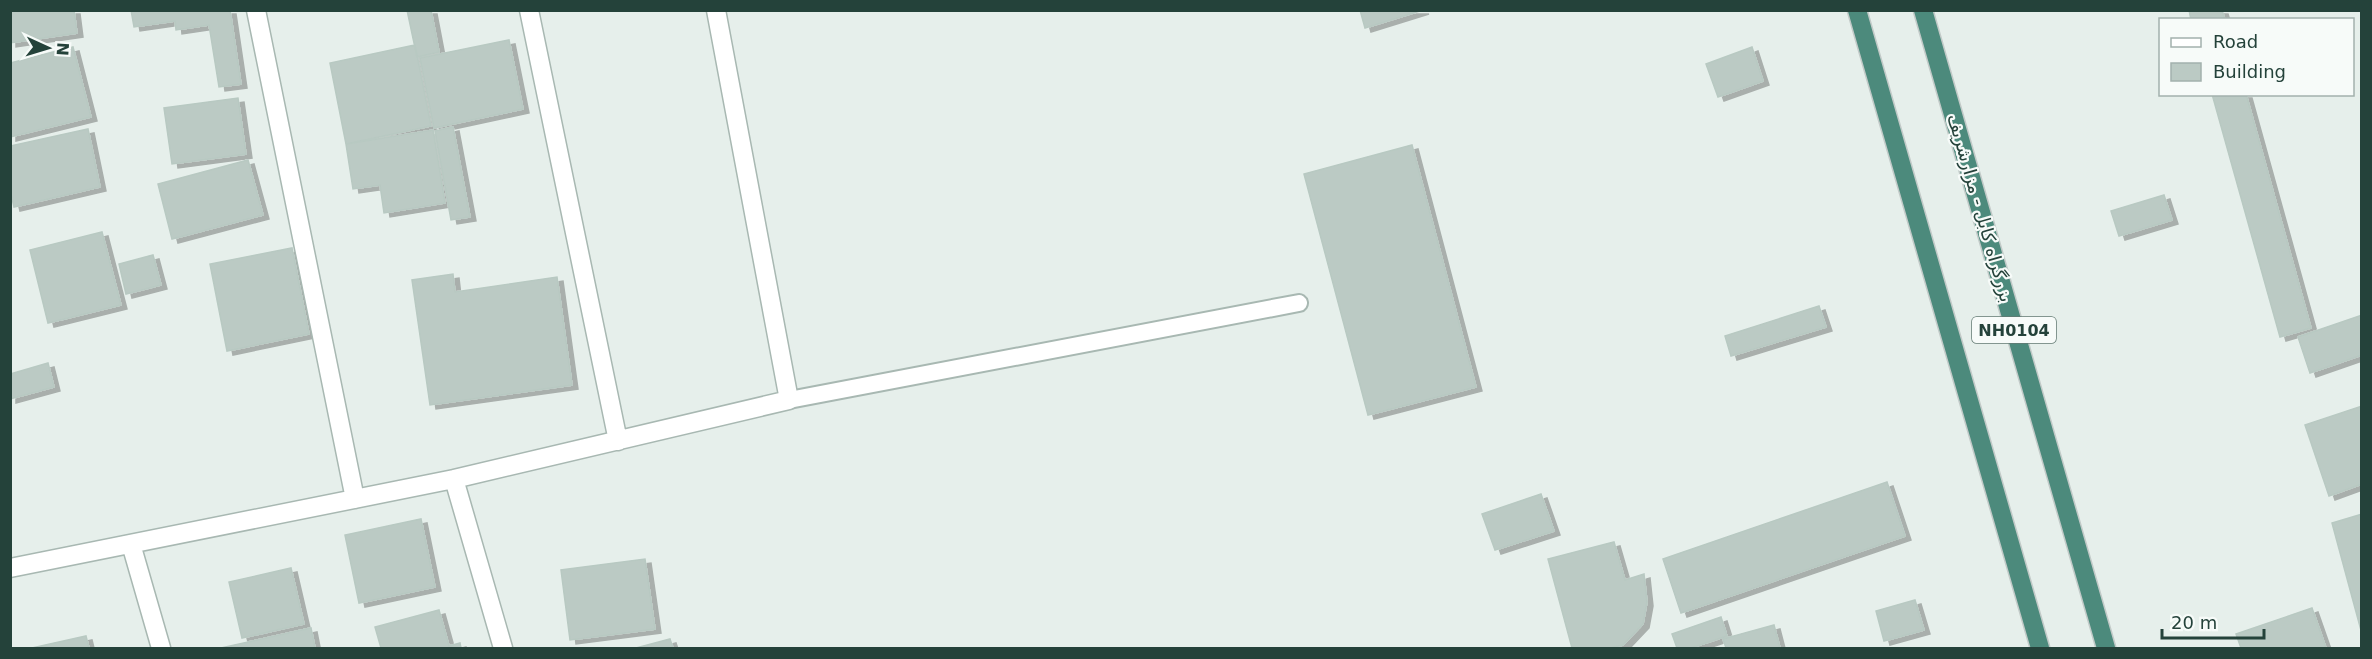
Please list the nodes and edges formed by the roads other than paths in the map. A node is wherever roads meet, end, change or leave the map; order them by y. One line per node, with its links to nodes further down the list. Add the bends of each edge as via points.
1 (256, 10): 10 (street)
2 (529, 10): 8 (street)
3 (716, 10): 7 (street)
4 (1857, 10): 15 (highway, NH0104)
5 (1923, 10): 16 (highway, بزرگراه کابل - مزارشریف / NH0104)
6 (1299, 303): 7 (lane)
7 (789, 400): 8 (street)
8 (618, 441): 9 (street)
9 (454, 480): 10 (street); 14 (street)
10 (355, 499): 11 (street)
11 (131, 544): 12 (street); 13 (street)
12 (10, 568)
13 (161, 648)
14 (503, 648)
15 (2040, 648)
16 (2106, 648)

